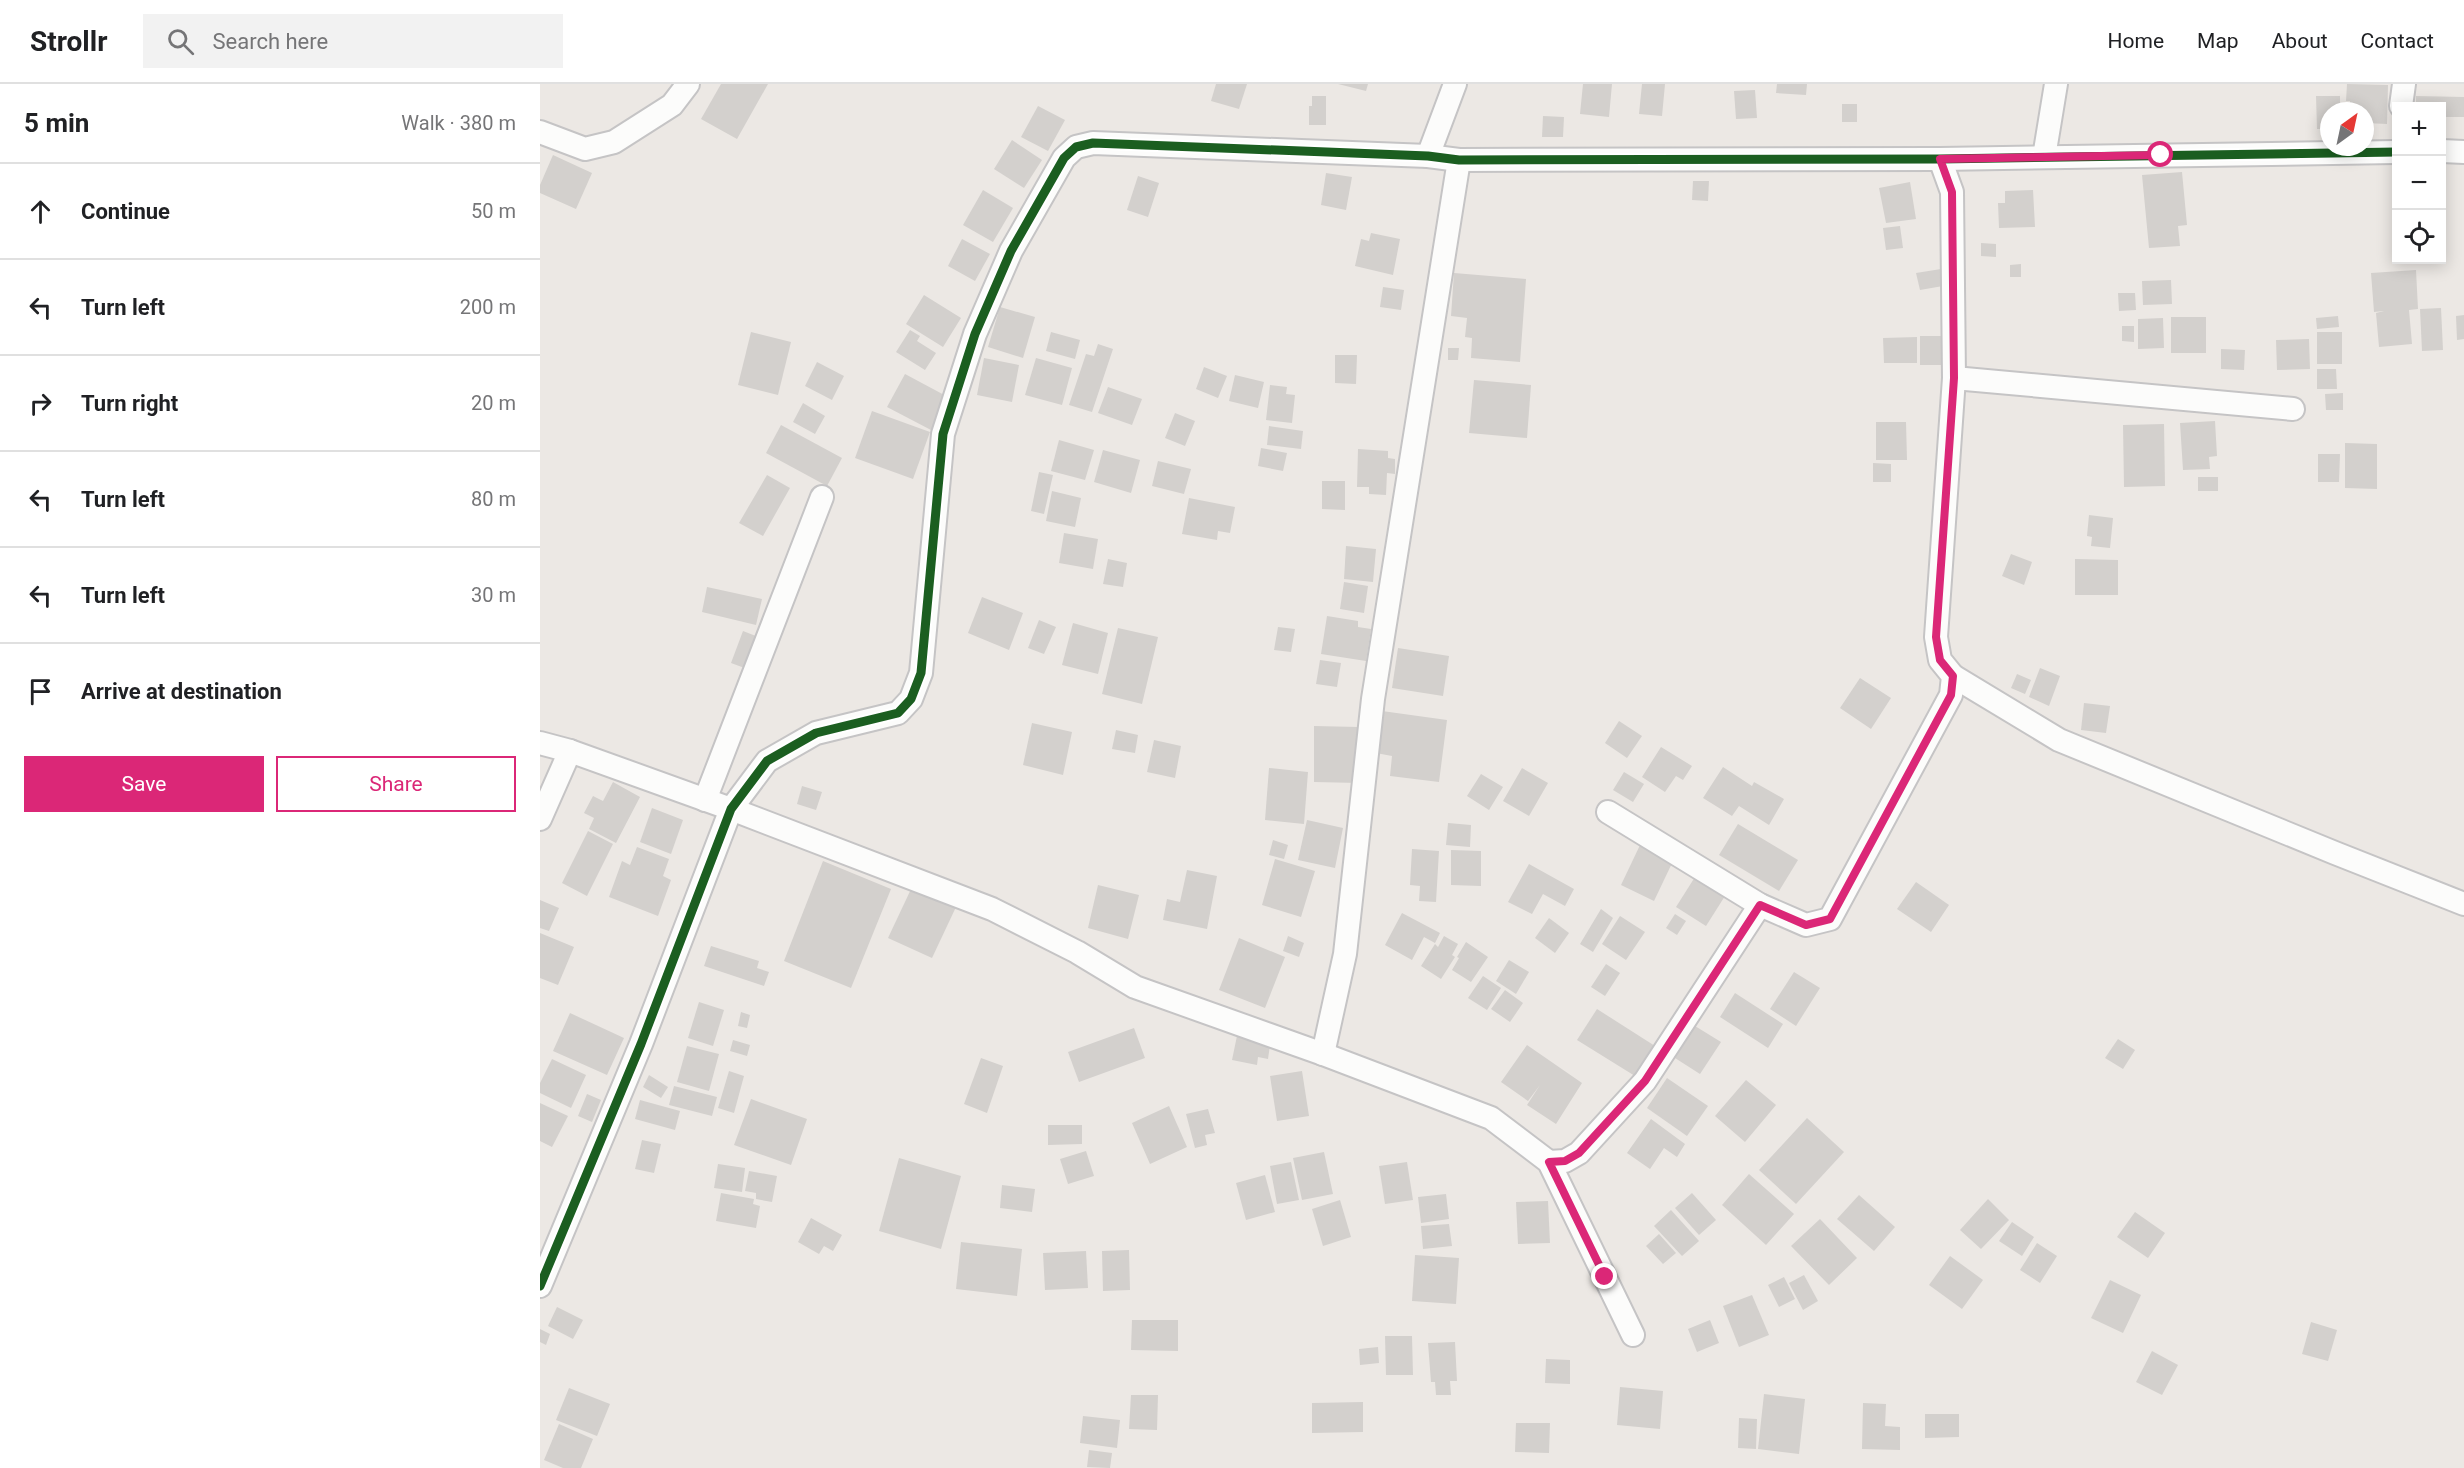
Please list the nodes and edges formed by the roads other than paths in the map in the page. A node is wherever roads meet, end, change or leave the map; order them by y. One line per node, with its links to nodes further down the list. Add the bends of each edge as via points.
1 (688, 84): 6 (street, via 672,105 614,142 585,149)
2 (1455, 84): 10 (street)
3 (2056, 84): 11 (street)
4 (2404, 84): 5 (street)
5 (2402, 102)
6 (540, 132)
7 (2392, 146): 11 (street)
8 (2446, 152): 9 (street)
9 (2464, 152)
10 (1428, 156): 13 (street); 21 (street, via 1093,143 1076,147 1064,158 1011,251 975,334 943,434 921,673 911,699 898,713 816,733 767,760)
11 (2044, 157): 12 (street)
12 (1940, 159): 13 (street); 14 (street, via 1952,192)
13 (1459, 160): 26 (street, via 1373,699 1345,954)
14 (1954, 378): 15 (street); 17 (street, via 1936,637 1940,660)
15 (2293, 409)
16 (822, 497): 20 (street)
17 (1953, 676): 24 (street, via 2059,740); 25 (street, via 1951,695 1830,919 1806,925)
18 (540, 742): 19 (street)
19 (570, 751): 20 (street); 23 (street)
20 (705, 800): 21 (street)
21 (731, 809): 26 (street, via 992,909 1135,987); 28 (street)
22 (1608, 812): 25 (street)
23 (540, 819)
24 (2464, 904)
25 (1760, 905): 27 (street, via 1645,1081 1579,1153 1565,1161)
26 (1323, 1054): 27 (street, via 1491,1118)
27 (1549, 1162): 29 (street)
28 (540, 1286)
29 (1633, 1335)

